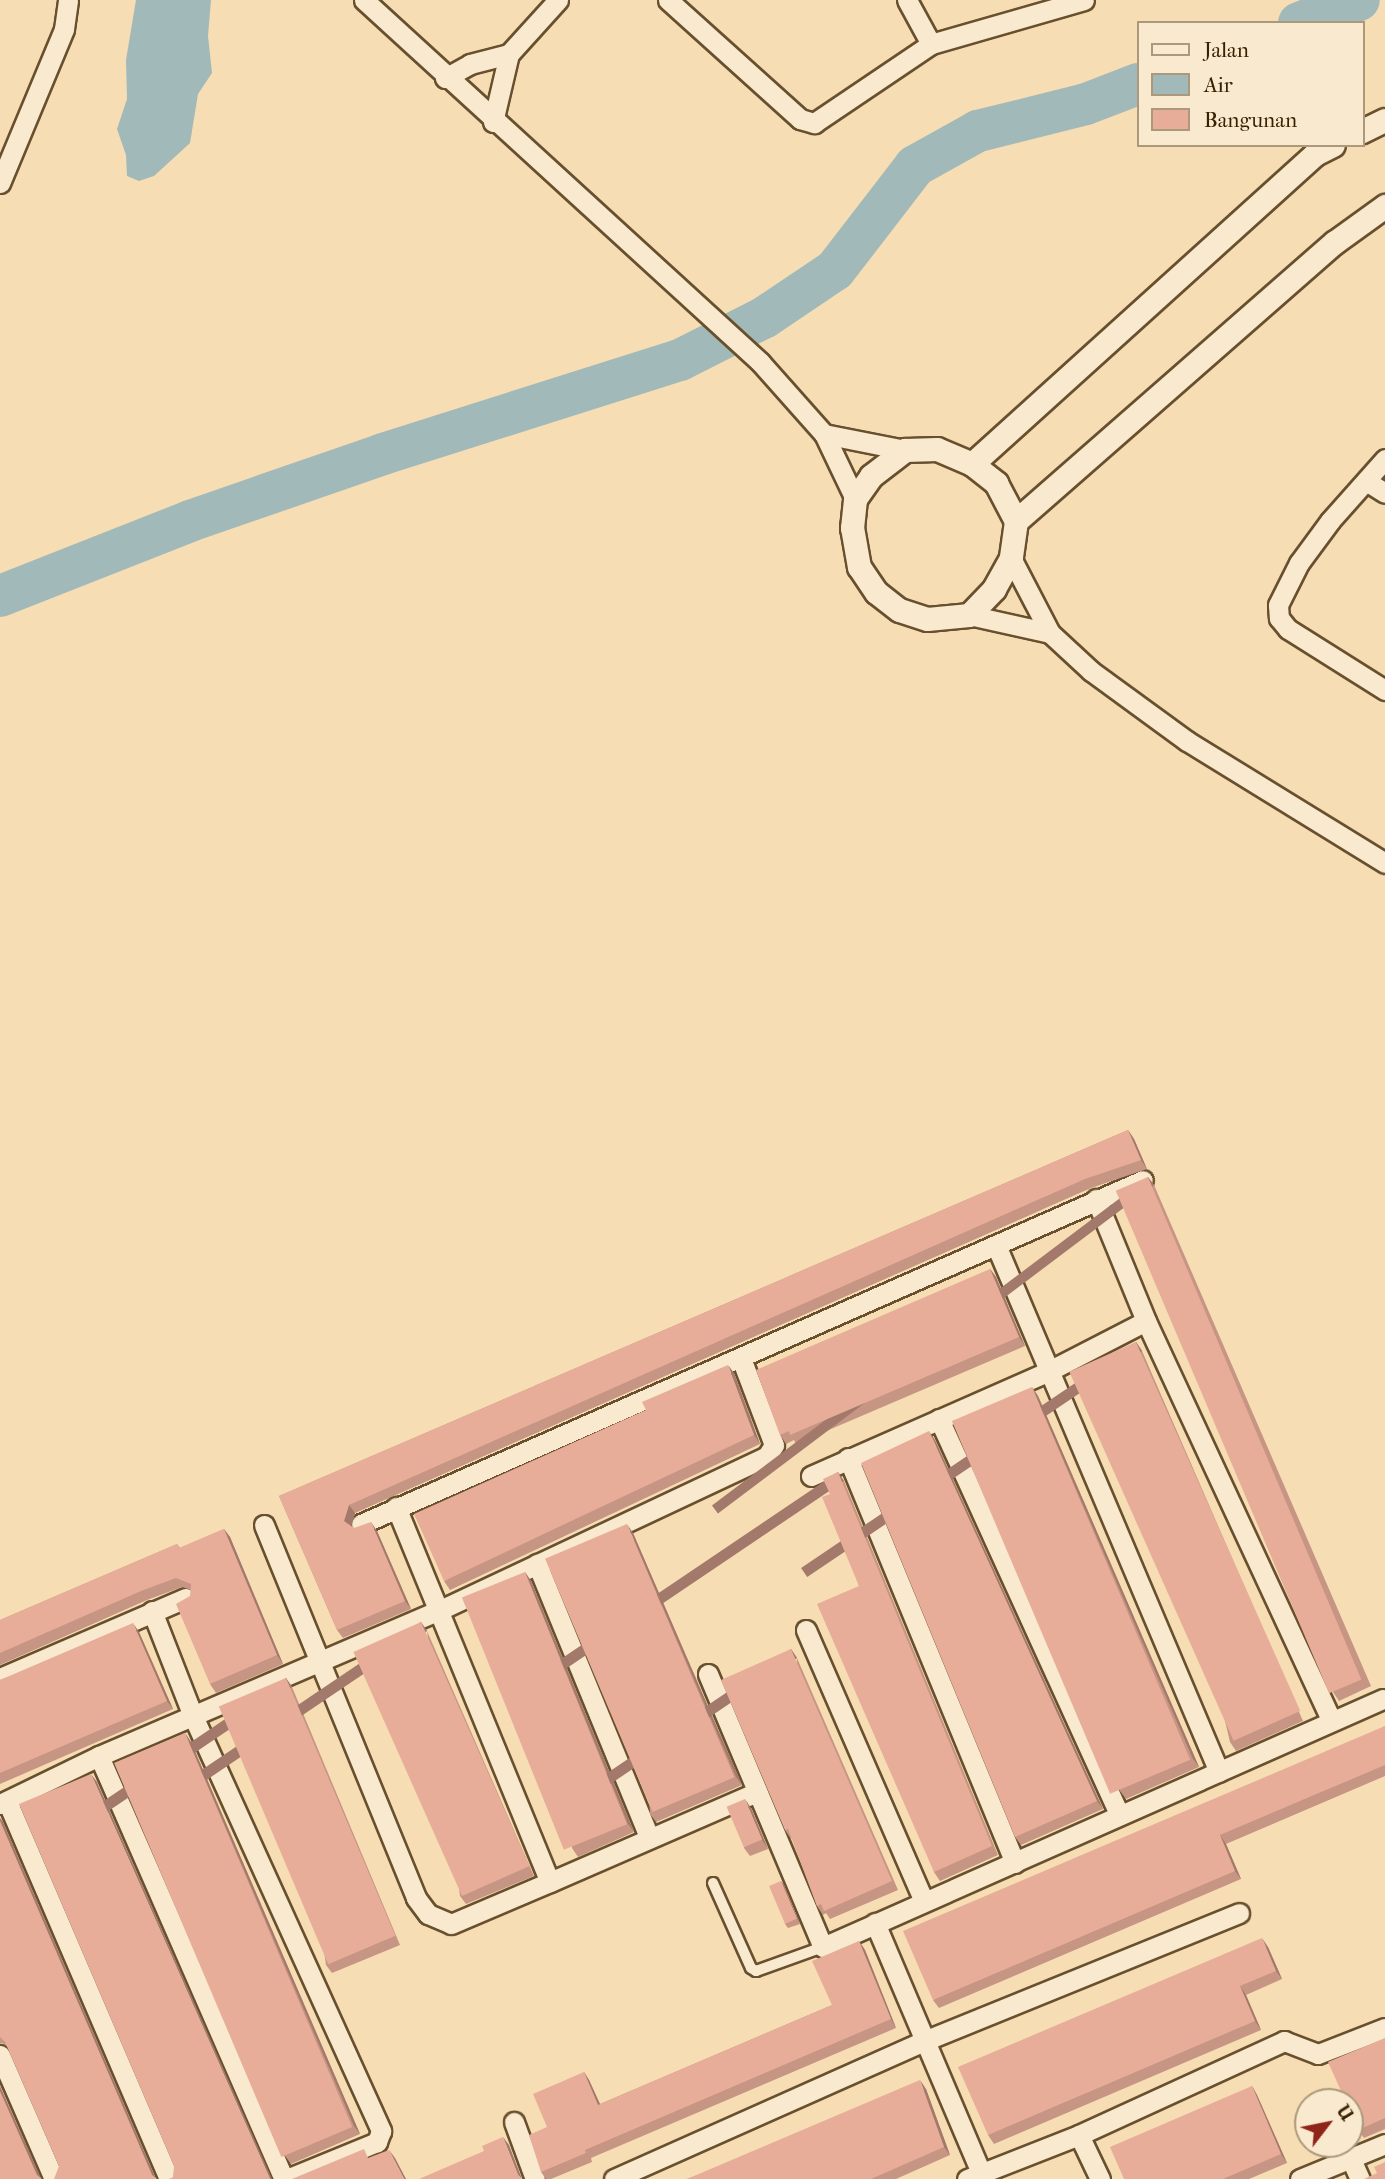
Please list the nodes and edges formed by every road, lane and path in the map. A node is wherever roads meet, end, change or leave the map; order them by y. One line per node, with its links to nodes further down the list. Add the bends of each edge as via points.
1 (68, 0): 14 (street, via 64,29)
2 (364, 0): 9 (street)
3 (558, 0): 8 (street)
4 (668, 0): 7 (street, via 800,119 814,123)
5 (907, 0): 7 (street)
6 (1084, 0): 7 (street)
7 (931, 44)
8 (509, 54): 9 (street); 11 (street)
9 (445, 78): 11 (street)
10 (1385, 120): 12 (street)
11 (493, 122): 16 (street, via 694,298)
12 (1364, 130)
13 (1329, 147): 19 (street, via 1315,154)
14 (0, 183)
15 (1385, 206): 23 (street, via 1335,242)
16 (824, 434): 17 (street); 22 (street)
17 (905, 450): 19 (street, via 937,449); 22 (street, via 871,475)
18 (1385, 459): 20 (street)
19 (972, 464): 23 (street, via 996,483)
20 (1366, 481): 21 (street); 27 (street, via 1299,563 1278,605 1279,618 1288,629)
21 (1385, 493)
22 (855, 499): 25 (street, via 852,528 859,568 876,592 899,610 927,619)
23 (1016, 521): 24 (street)
24 (1011, 558): 25 (street, via 994,589); 26 (street)
25 (969, 615): 26 (street)
26 (1050, 633): 28 (street, via 1091,671 1187,741)
27 (1385, 690)
28 (1385, 863)
29 (1143, 1180): 30 (street)
30 (1097, 1199): 31 (street); 32 (street)
31 (996, 1245): 33 (street); 34 (street)
32 (1146, 1321): 34 (street); 51 (street)
33 (741, 1359): 38 (street); 41 (street, via 774,1445 767,1456)
34 (1046, 1372): 35 (street); 53 (street)
35 (939, 1419): 36 (street); 56 (street)
36 (848, 1458): 37 (street); 58 (street)
37 (811, 1476)
38 (396, 1507): 39 (street); 43 (street)
39 (361, 1524)
40 (264, 1525): 46 (street)
41 (537, 1564): 43 (street); 57 (street)
42 (186, 1598): 44 (street)
43 (440, 1610): 46 (street); 59 (street)
44 (152, 1611): 48 (street); 50 (street)
45 (806, 1630): 61 (street)
46 (318, 1662): 50 (street); 59 (street, via 416,1898 428,1914 452,1924)
47 (708, 1674): 54 (street)
48 (0, 1678)
49 (1383, 1699): 51 (street)
50 (193, 1716): 52 (street); 76 (street, via 381,2131 377,2142)
51 (1332, 1721): 53 (street)
52 (99, 1756): 55 (street); 76 (street)
53 (1219, 1772): 56 (street)
54 (757, 1792): 57 (street); 64 (street)
55 (4, 1802): 75 (street)
56 (1119, 1814): 58 (street)
57 (649, 1837): 59 (street)
58 (1014, 1863): 61 (street)
59 (550, 1882)
60 (713, 1883): 64 (lane, via 756,1971)
61 (924, 1901): 63 (street)
62 (1239, 1913): 66 (street)
63 (875, 1923): 64 (street); 66 (street)
64 (823, 1947)
65 (1385, 2028): 69 (street, via 1318,2054 1284,2041)
66 (924, 2041): 73 (street); 78 (street)
67 (0, 2055): 74 (street)
68 (513, 2122): 77 (street)
69 (1079, 2135): 73 (street); 79 (street)
70 (1385, 2144): 71 (street)
71 (1364, 2153)
72 (1351, 2158): 80 (street); 81 (street)
73 (974, 2176)
74 (54, 2179)
75 (169, 2179)
76 (286, 2179)
77 (535, 2179)
78 (614, 2179)
79 (1100, 2179)
80 (1300, 2179)
81 (1360, 2179)

